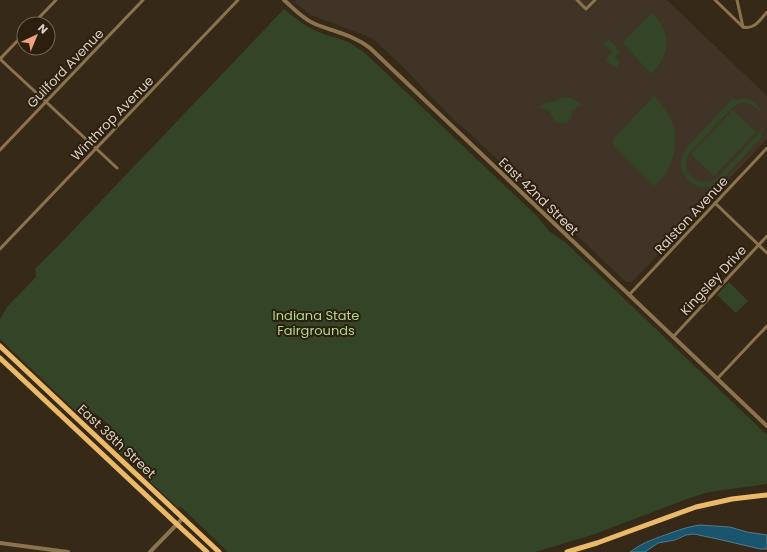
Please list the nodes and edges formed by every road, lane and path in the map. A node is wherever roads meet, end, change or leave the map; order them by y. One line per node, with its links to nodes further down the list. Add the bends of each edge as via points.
1 (56, 0): 10 (street)
2 (143, 0): 14 (street, Guilford Avenue)
3 (238, 0): 15 (street, Winthrop Avenue)
4 (284, 0): 24 (street, East 42nd Street, via 309,21 351,36 370,48)
5 (577, 0): 6 (street, via 586,9)
6 (595, 0)
7 (715, 0): 11 (street)
8 (737, 0): 11 (street)
9 (767, 12): 11 (street, via 754,26)
10 (41, 16)
11 (743, 27)
12 (16, 42): 13 (street)
13 (0, 59): 14 (street)
14 (46, 102): 15 (street); 17 (street, Guilford Avenue)
15 (96, 148): 18 (street); 22 (street, Winthrop Avenue)
16 (767, 148): 19 (street, Ralston Avenue)
17 (0, 150)
18 (117, 168)
19 (715, 203): 21 (street); 24 (street, Ralston Avenue)
20 (767, 236): 21 (street, Kingsley Drive)
21 (759, 245): 23 (street); 26 (street, Kingsley Drive)
22 (0, 249)
23 (767, 253)
24 (629, 295): 26 (street, East 42nd Street)
25 (767, 326): 29 (street)
26 (673, 337): 29 (street, East 42nd Street)
27 (0, 346): 31 (main road, East 38th Street)
28 (0, 358): 32 (main road, East 38th Street)
29 (717, 379): 30 (street, East 42nd Street)
30 (767, 426)
31 (94, 435): 32 (street); 34 (main road, East 38th Street)
32 (88, 441): 35 (main road, East 38th Street)
33 (767, 495): 41 (main road, via 696,507 597,544)
34 (183, 518): 35 (street); 40 (main road, East 38th Street)
35 (176, 524): 38 (street); 39 (main road, East 38th Street)
36 (0, 543): 37 (street)
37 (66, 552)
38 (150, 552)
39 (207, 552)
40 (219, 552)
41 (567, 552)

